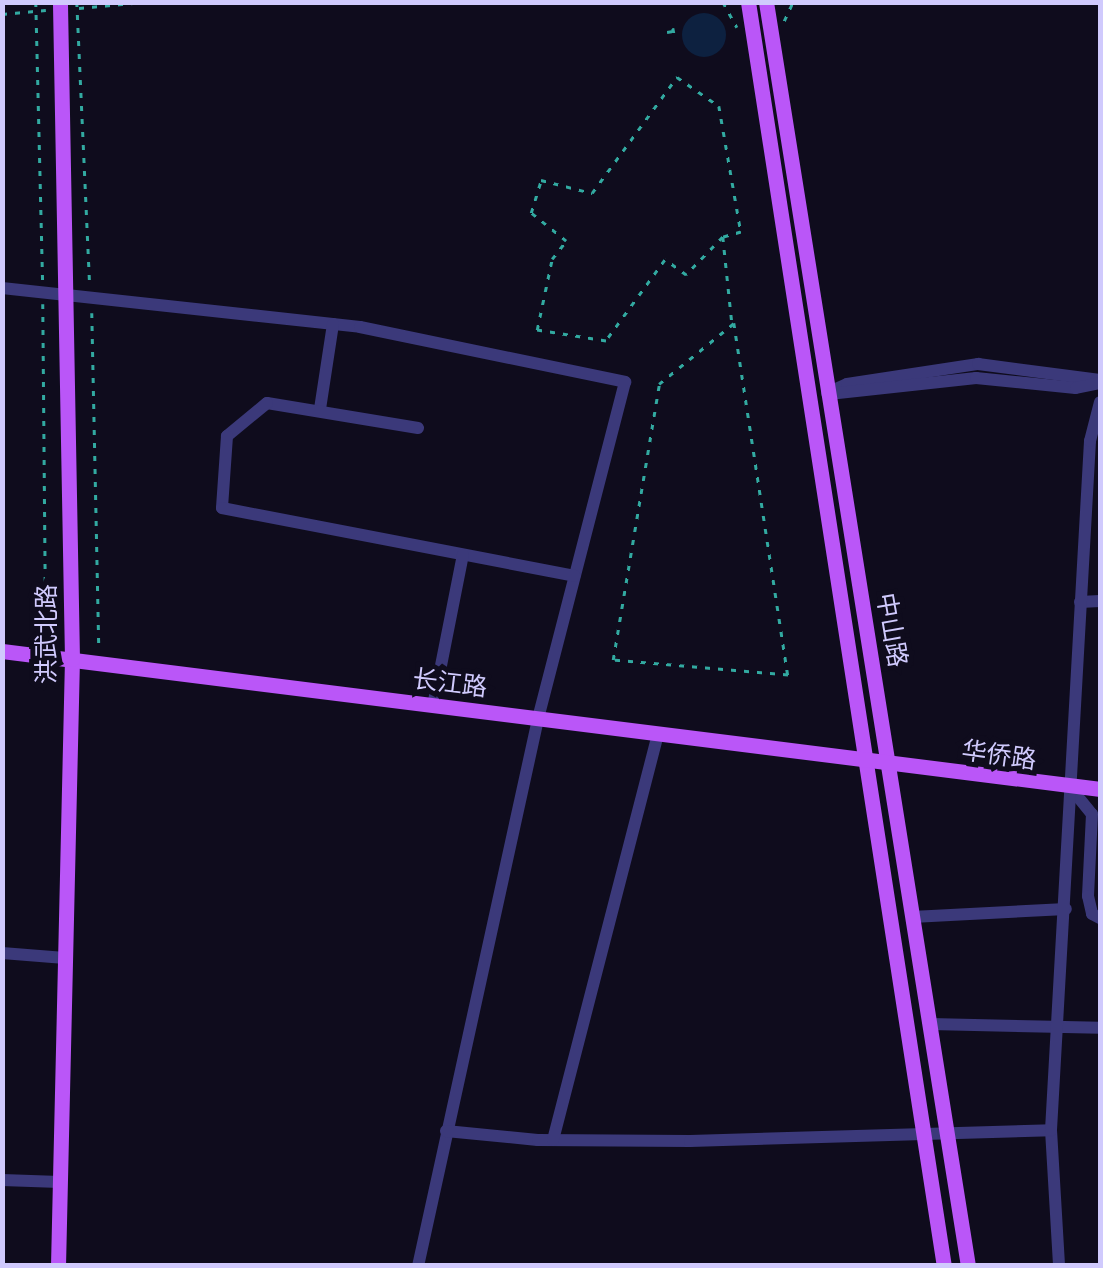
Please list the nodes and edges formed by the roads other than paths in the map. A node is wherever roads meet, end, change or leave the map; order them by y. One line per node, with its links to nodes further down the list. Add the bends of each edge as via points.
1 (60, 2): 8 (main road, 洪武北路)
2 (745, 2): 5 (main road)
3 (766, 2): 5 (main road, 中山路)
4 (778, 2): 5 (main road)
5 (761, 27): 6 (street); 11 (main road, 中山路)
6 (772, 147): 24 (main road, 中山路); 39 (street)
7 (2, 288): 8 (street)
8 (69, 294): 16 (street, via 360,328 625,382); 20 (main road, 洪武北路)
9 (333, 324): 13 (street)
10 (1100, 382): 11 (street, via 1076,388 976,378 848,396)
11 (827, 393): 25 (main road, 中山路)
12 (1100, 402): 18 (street, via 1090,441)
13 (320, 409): 14 (street); 15 (street, via 268,403 227,436 222,508)
14 (418, 428)
15 (463, 555): 16 (street); 21 (street)
16 (574, 576): 22 (street)
17 (1100, 601): 18 (street)
18 (1080, 602): 27 (street)
19 (2, 651): 20 (main road, 长江路)
20 (72, 659): 21 (main road, 长江路); 32 (main road, 洪武北路)
21 (433, 706): 22 (main road, 长江路)
22 (538, 720): 23 (main road, 长江路); 37 (street)
23 (658, 735): 24 (main road, 长江路); 40 (street)
24 (865, 762): 25 (main road, 长江路); 39 (main road, 中山路)
25 (890, 765): 27 (main road, 华侨路); 29 (main road, 中山路)
26 (1100, 789): 27 (main road, 华侨路)
27 (1074, 790): 28 (street); 30 (street, via 1092,814 1088,896 1092,914)
28 (1066, 909): 29 (street); 35 (street)
29 (912, 917): 33 (main road, 中山路)
30 (1100, 918)
31 (2, 953): 32 (street)
32 (65, 958): 42 (main road, 洪武北路)
33 (930, 1024): 35 (street); 38 (main road, 中山路)
34 (1100, 1028): 35 (street)
35 (1058, 1029): 36 (street)
36 (1051, 1130): 38 (street); 47 (street)
37 (446, 1131): 40 (street); 44 (street)
38 (947, 1132): 39 (street); 46 (main road, 中山路)
39 (923, 1133): 40 (street); 45 (street)
40 (552, 1140)
41 (2, 1180): 42 (street)
42 (60, 1182): 43 (main road, 洪武北路)
43 (58, 1266)
44 (418, 1266)
45 (944, 1266)
46 (968, 1266)
47 (1059, 1266)

